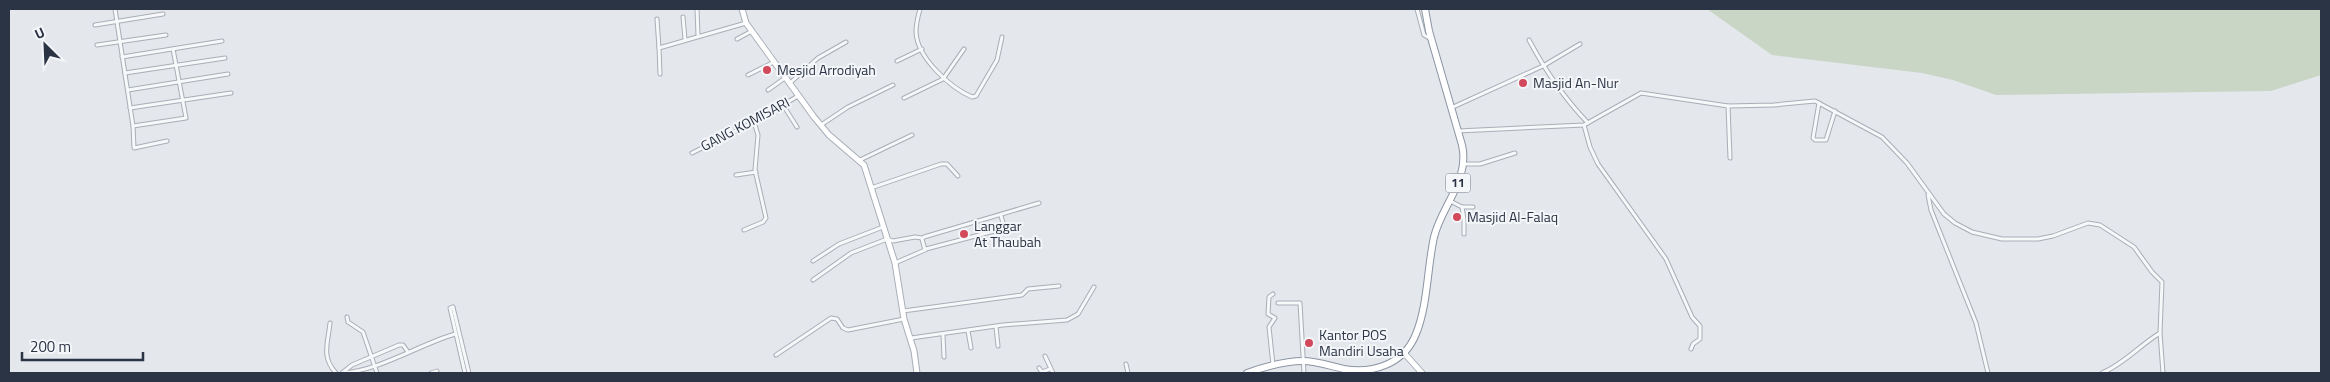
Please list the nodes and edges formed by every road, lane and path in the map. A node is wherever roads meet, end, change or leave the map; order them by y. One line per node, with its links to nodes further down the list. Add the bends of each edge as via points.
1 (116, 9): 10 (street)
2 (697, 9): 15 (street)
3 (742, 9): 11 (main road)
4 (920, 9): 28 (street, via 916,33)
5 (1417, 9): 19 (street, via 1424,35)
6 (1425, 9): 19 (highway, 11)
7 (163, 14): 10 (street)
8 (683, 17): 18 (street)
9 (657, 19): 26 (street)
10 (117, 21): 12 (street); 21 (street)
11 (746, 23): 13 (main road); 15 (street)
12 (96, 25)
13 (752, 31): 17 (street); 33 (main road)
14 (166, 34): 21 (street)
15 (698, 35): 18 (street)
16 (1002, 37): 41 (street, via 997,60 976,96 972,98 957,91)
17 (737, 38)
18 (685, 39): 26 (street)
19 (1432, 39): 55 (highway, 11)
20 (1529, 40): 35 (street)
21 (120, 41): 25 (street); 30 (street)
22 (222, 41): 27 (street)
23 (846, 42): 43 (street, via 818,58)
24 (1580, 44): 35 (street)
25 (97, 45)
26 (659, 47): 38 (street)
27 (173, 49): 30 (street); 34 (street)
28 (922, 49): 32 (street); 41 (street)
29 (964, 49): 41 (street)
30 (122, 57): 36 (street)
31 (225, 58): 34 (street)
32 (897, 61)
33 (774, 62): 39 (street); 40 (main road)
34 (176, 65): 36 (street); 42 (street)
35 (1543, 66): 55 (street); 58 (street, via 1566,101)
36 (125, 73): 45 (street)
37 (228, 74): 42 (street)
38 (660, 74)
39 (748, 75)
40 (785, 78): 43 (main road); 46 (street)
41 (943, 79): 49 (street)
42 (179, 82): 45 (street); 50 (street)
43 (789, 84): 48 (main road)
44 (893, 85): 59 (street, via 848,107)
45 (128, 90): 54 (street)
46 (768, 90)
47 (231, 93): 50 (street)
48 (798, 96): 52 (street, GANG KOMISARI); 59 (main road)
49 (904, 98)
50 (183, 100): 54 (street); 61 (street, via 186,118)
51 (1819, 103): 53 (street); 56 (street); 56 (street, via 1814,139 1826,141)
52 (783, 105): 57 (street, GANG KOMISARI); 62 (street)
53 (1728, 106): 58 (street, via 1641,93); 68 (street)
54 (130, 108): 61 (street)
55 (1451, 108): 63 (highway, 11)
56 (1835, 111): 75 (street, via 1882,137 1913,171)
57 (754, 122): 66 (street, GANG KOMISARI); 71 (street, via 758,135)
58 (1588, 123): 60 (street)
59 (821, 125): 69 (main road)
60 (1584, 125): 63 (street); 106 (street, via 1598,164 1666,259 1692,317 1700,326 1700,339)
61 (133, 126): 65 (street, via 134,148)
62 (796, 127)
63 (1458, 131): 70 (highway, 11)
64 (912, 135): 69 (street)
65 (167, 141)
66 (692, 152)
67 (1515, 153): 70 (street, via 1480,164)
68 (1730, 158)
69 (860, 160): 74 (main road)
70 (1464, 164): 76 (highway, 11)
71 (756, 172): 72 (street); 82 (street, via 766,220)
72 (736, 175)
73 (958, 176): 74 (street, via 947,164 941,164)
74 (871, 188): 81 (main road)
75 (1928, 195): 100 (street, via 1955,223 1988,237 2038,239 2081,225 2100,224 2134,248 2162,282); 134 (street, via 1978,330)
76 (1450, 201): 78 (street); 108 (highway, 11, via 1435,234 1417,332)
77 (1039, 203): 80 (street)
78 (1462, 207): 79 (street); 83 (street)
79 (1473, 207)
80 (1001, 216): 84 (street); 86 (street, via 1002,229)
81 (883, 227): 85 (main road); 87 (street, via 839,244)
82 (744, 230)
83 (1464, 234)
84 (922, 238): 85 (street); 86 (street)
85 (887, 239): 88 (main road); 89 (street, via 847,255)
86 (926, 249): 88 (street)
87 (813, 261)
88 (895, 263): 94 (main road)
89 (813, 280)
90 (1059, 286): 94 (street, via 1028,289 1022,295)
91 (1094, 286): 98 (street, via 1083,308 1072,318)
92 (1273, 294): 116 (street, via 1268,297 1268,314 1275,318 1269,328)
93 (1278, 303): 113 (street, via 1300,303)
94 (903, 311): 96 (main road)
95 (347, 317): 110 (street, via 348,322 363,332)
96 (904, 319): 103 (main road); 109 (street, via 848,330 837,319 830,318)
97 (330, 323): 122 (street, via 326,354)
98 (996, 327): 99 (street); 104 (street)
99 (968, 331): 102 (street); 105 (street)
100 (2160, 333): 135 (street); 136 (street)
101 (454, 334): 107 (street); 126 (street); 127 (street, via 452,307)
102 (943, 335): 103 (street); 112 (street)
103 (910, 338): 128 (main road)
104 (998, 346)
105 (971, 348)
106 (1691, 349)
107 (408, 352): 110 (street, via 399,345); 115 (street)
108 (1405, 354): 121 (highway, via 1385,365); 133 (main road)
109 (776, 355)
110 (371, 356): 115 (street); 123 (street)
111 (1045, 356): 118 (street)
112 (944, 357)
113 (1302, 361): 116 (highway); 120 (highway); 132 (street)
114 (1126, 364): 130 (street)
115 (375, 365): 123 (street); 124 (street)
116 (1273, 365): 131 (highway)
117 (1039, 368): 118 (street, via 1042,372)
118 (1050, 369): 129 (street)
119 (437, 371): 125 (street)
120 (1346, 371): 121 (highway)
121 (1355, 371)
122 (336, 373)
123 (342, 373)
124 (377, 373)
125 (431, 373)
126 (465, 373)
127 (469, 373)
128 (918, 373)
129 (1053, 373)
130 (1128, 373)
131 (1247, 373)
132 (1304, 373)
133 (1422, 373)
134 (1988, 373)
135 (2102, 373)
136 (2163, 373)

